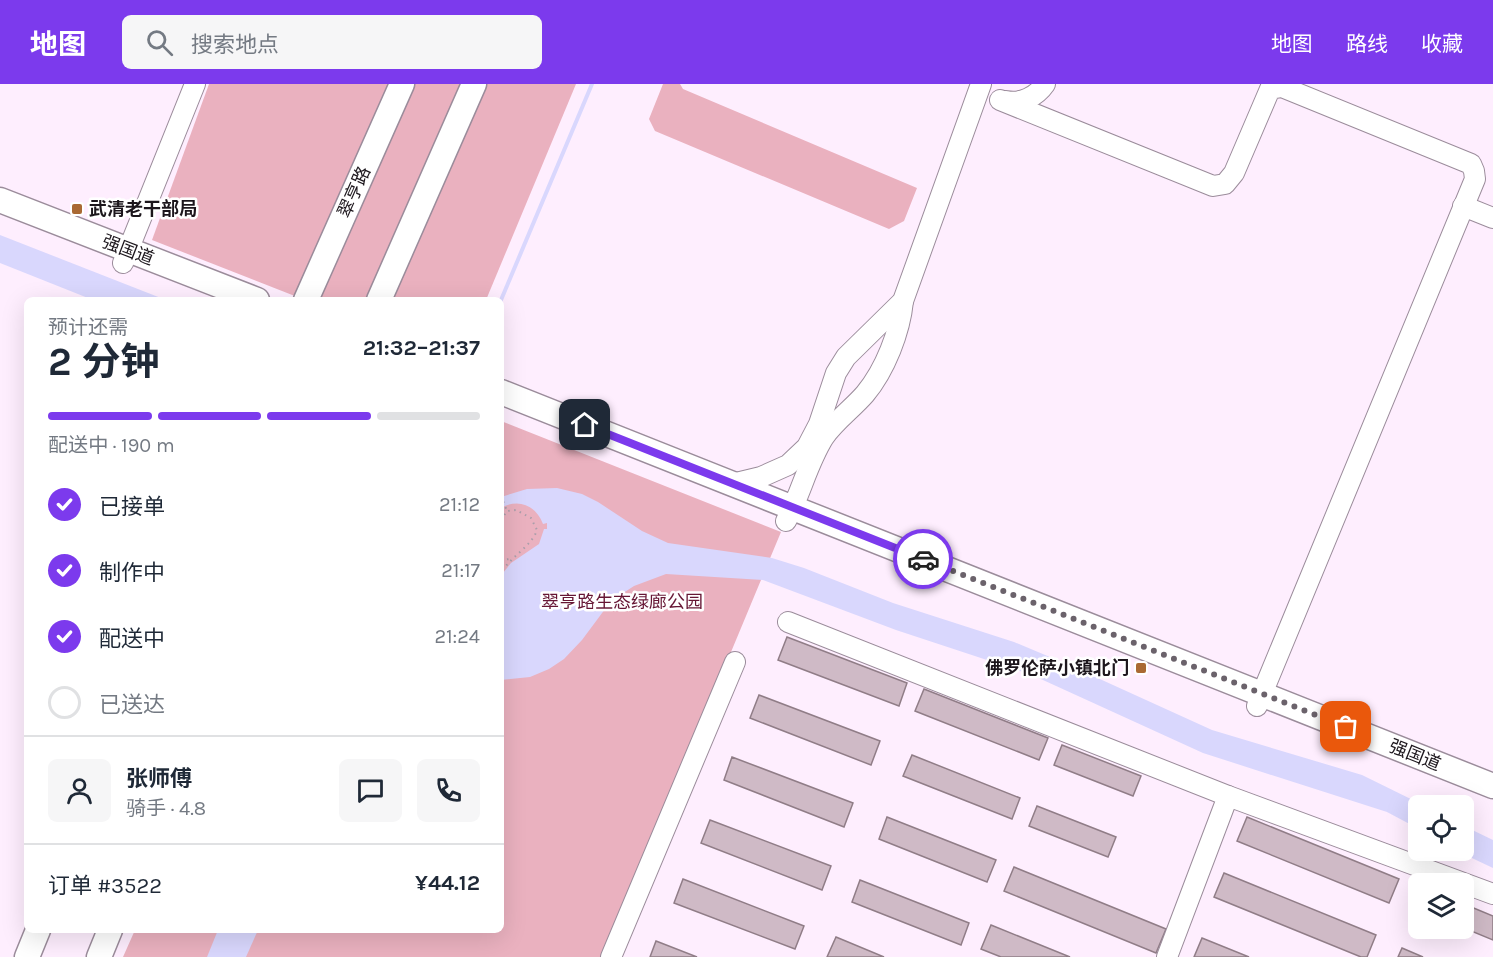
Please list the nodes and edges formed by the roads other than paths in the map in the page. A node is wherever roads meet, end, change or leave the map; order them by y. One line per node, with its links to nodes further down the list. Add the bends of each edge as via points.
1 (195, 84): 11 (street)
2 (402, 84): 14 (main road, 翠亨路)
3 (474, 84): 15 (main road)
4 (981, 84): 6 (street); 16 (street)
5 (1045, 84): 6 (street, via 1034,96 1019,102)
6 (1000, 100): 8 (street, via 1213,186 1225,184 1234,173 1270,89 1282,87 1471,164 1474,179)
7 (0, 200): 11 (main road, 强国道)
8 (1463, 206): 10 (street); 23 (street)
9 (0, 214): 11 (main road, 强国道)
10 (1493, 219)
11 (126, 257): 12 (main road, 强国道); 13 (main road, 强国道)
12 (211, 297)
13 (248, 297)
14 (307, 297)
15 (380, 297)
16 (903, 301): 19 (street, via 846,357 807,447 788,465 762,477); 20 (street, via 901,320 881,369 866,393 826,435)
17 (504, 393): 19 (main road, 强国道)
18 (504, 408): 20 (main road, 强国道)
19 (732, 484): 20 (main road, 强国道)
20 (789, 514): 23 (main road, 强国道)
21 (788, 622): 25 (street)
22 (735, 662): 32 (street)
23 (1259, 700): 24 (main road, 强国道); 26 (main road, 强国道)
24 (1493, 786)
25 (1228, 796): 27 (street); 33 (street)
26 (1493, 800)
27 (1493, 894)
28 (37, 933): 30 (main road)
29 (109, 933): 31 (main road)
30 (27, 957)
31 (99, 957)
32 (611, 957)
33 (1167, 957)

